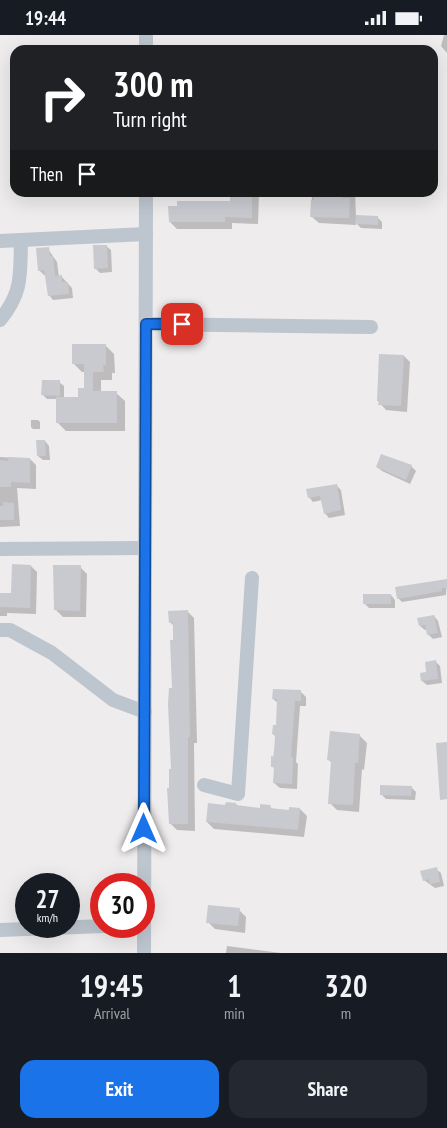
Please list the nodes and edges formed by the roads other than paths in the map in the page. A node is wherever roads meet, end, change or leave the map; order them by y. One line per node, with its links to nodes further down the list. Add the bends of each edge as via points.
1 (146, 197): 2 (street)
2 (146, 234): 4 (street); 6 (street)
3 (0, 241): 4 (street)
4 (21, 241): 5 (street, via 19,287)
5 (0, 320)
6 (146, 324): 7 (street); 8 (street)
7 (371, 327)
8 (145, 548): 9 (street); 12 (street)
9 (0, 549)
10 (252, 578): 13 (street, via 238,794)
11 (0, 630): 12 (street, via 10,630 52,653 113,700)
12 (145, 713): 14 (street)
13 (204, 785)
14 (144, 873)
15 (90, 927): 16 (street)
16 (0, 930)
17 (144, 938): 18 (street)
18 (144, 953)

